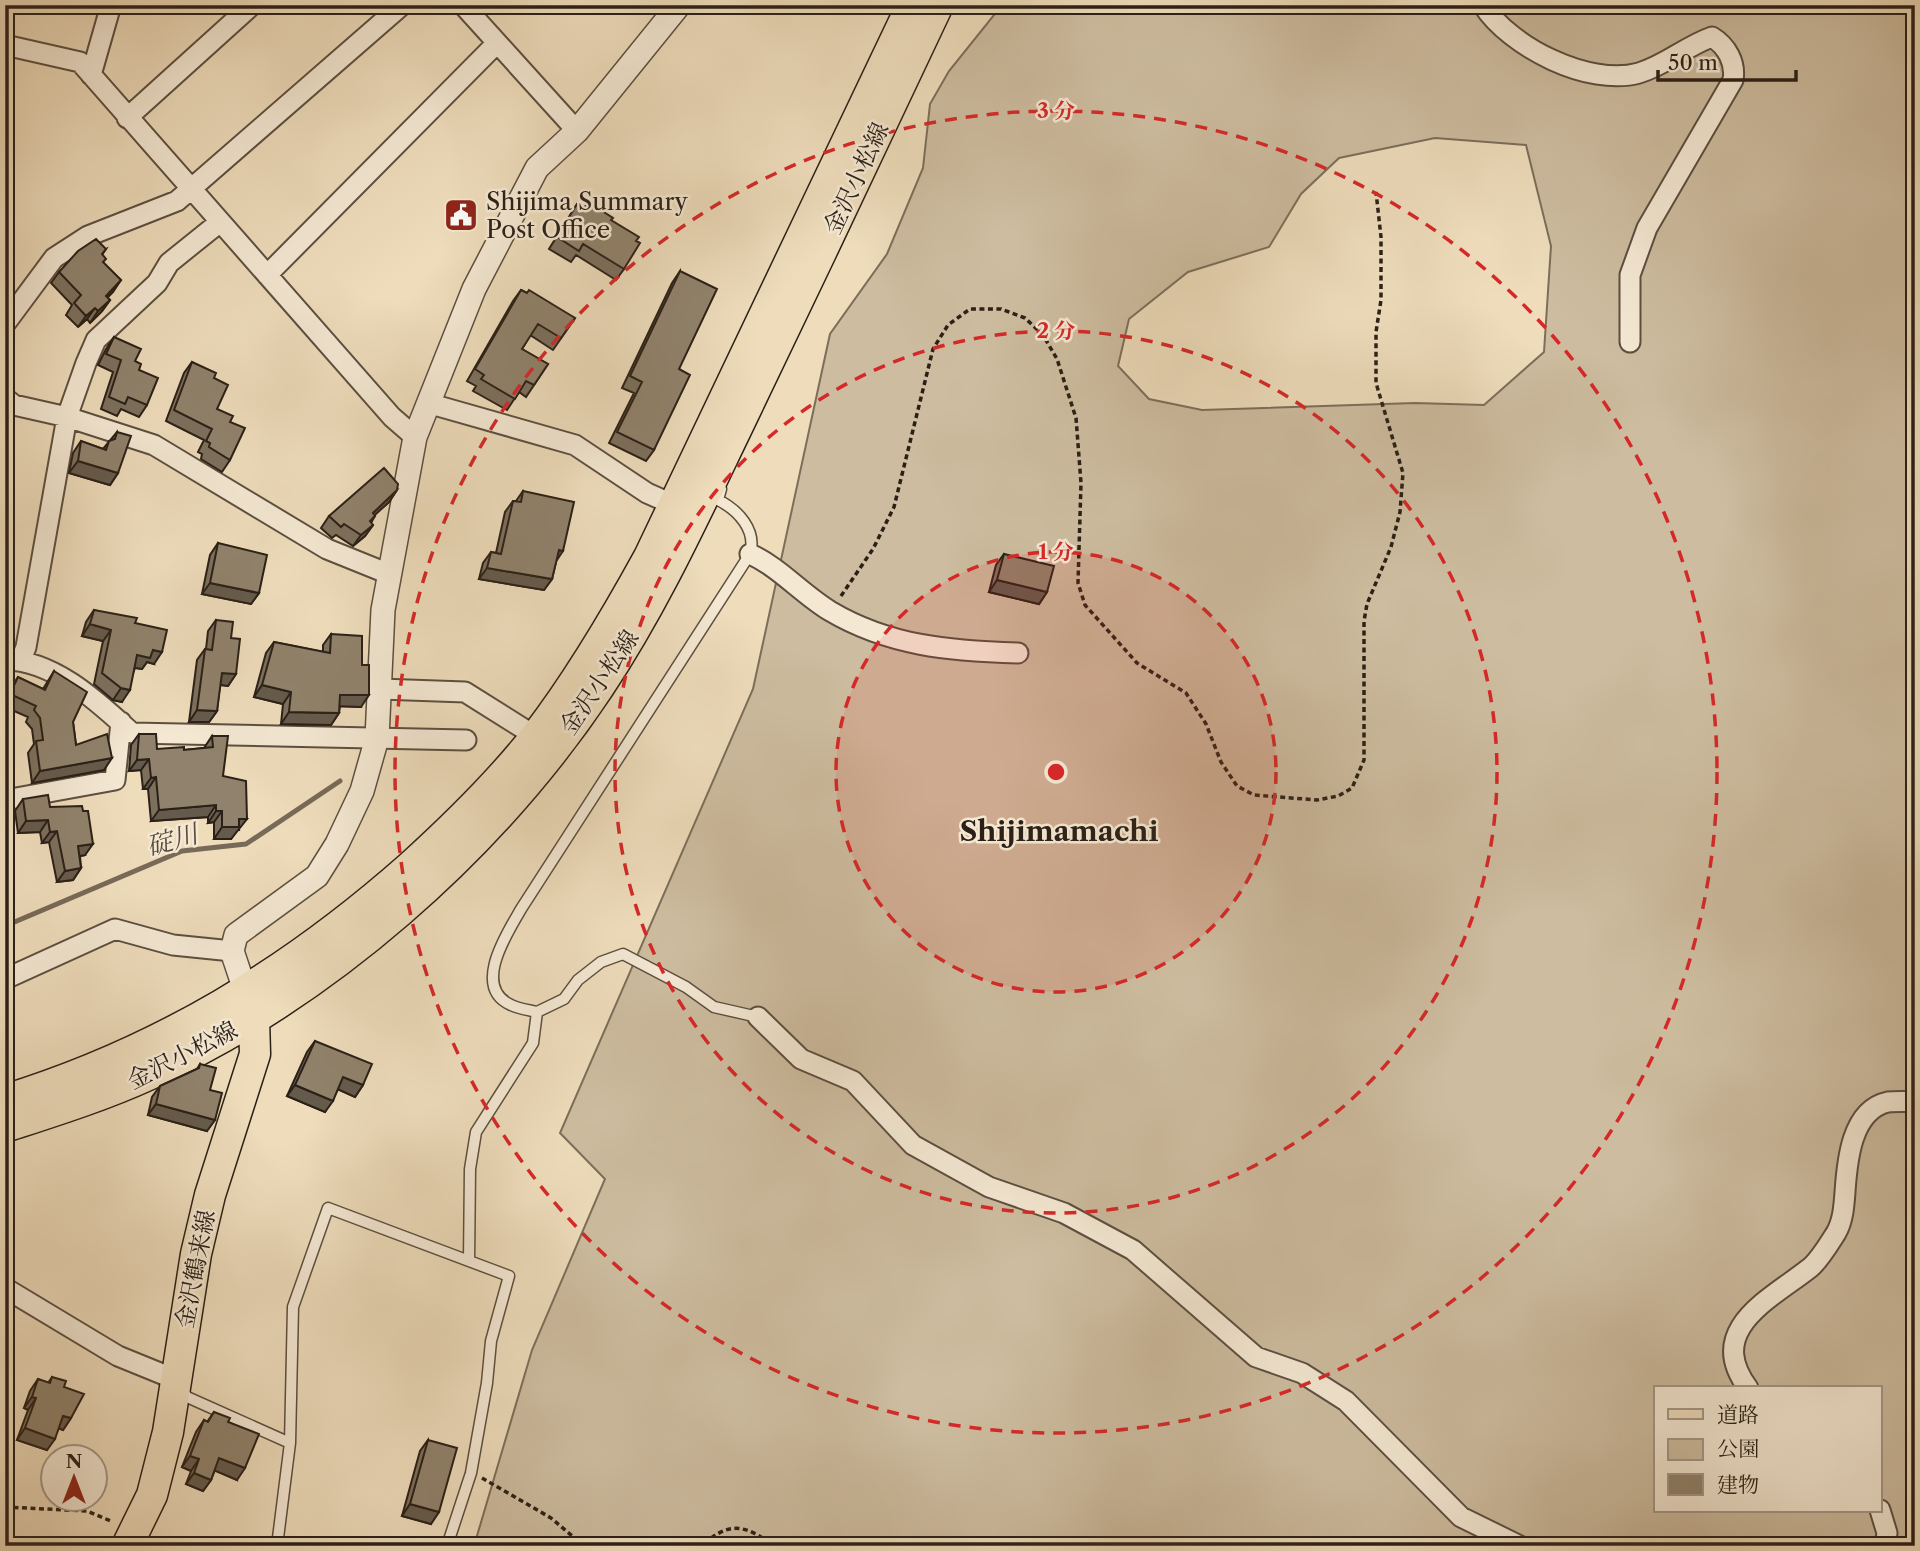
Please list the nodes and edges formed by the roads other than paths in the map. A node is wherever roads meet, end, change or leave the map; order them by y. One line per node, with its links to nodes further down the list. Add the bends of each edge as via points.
1 (111, 5): 11 (street)
2 (252, 5): 12 (street)
3 (402, 5): 14 (street)
4 (463, 5): 9 (street)
5 (679, 5): 13 (street)
6 (912, 5): 24 (main road, 金沢小松線)
7 (938, 5): 19 (main road, 金沢小松線)
8 (1483, 5): 18 (street, via 1512,37 1555,61 1598,74 1637,74 1712,37 1735,66 1733,80 1647,228 1630,275)
9 (496, 44): 13 (street); 16 (street)
10 (5, 45): 11 (street, via 80,62)
11 (91, 75): 12 (street)
12 (127, 118): 14 (street)
13 (577, 131): 21 (street, via 537,169 474,289)
14 (192, 190): 15 (street); 17 (street, via 177,201 88,236 54,258)
15 (220, 222): 16 (street); 22 (street, via 169,263 157,283 96,340)
16 (267, 275): 23 (street)
17 (5, 324)
18 (1630, 342)
19 (759, 383): 25 (lane, via 718,500 736,509 745,523); 37 (main road, 金沢小松線, via 639,624 555,747 497,816 355,948)
20 (5, 398): 22 (street, via 14,405)
21 (431, 404): 23 (street); 24 (street, via 575,445 647,493)
22 (67, 416): 26 (street, via 154,445 327,550); 28 (street, via 26,647)
23 (415, 437): 26 (street)
24 (674, 505): 31 (main road, 金沢小松線, via 617,616)
25 (750, 554): 27 (street, via 830,611 895,641 952,652); 38 (lane, via 528,897 493,961 495,987 508,1004)
26 (389, 574): 29 (street)
27 (1018, 653)
28 (11, 664): 30 (street, via 83,688)
29 (380, 689): 31 (street, via 465,692); 32 (street)
30 (121, 722): 32 (street, via 132,733); 34 (street, via 115,780)
31 (536, 736): 37 (main road, 金沢小松線, via 449,830)
32 (377, 738): 33 (street); 35 (street, via 362,791 327,862 305,887 240,929)
33 (466, 740)
34 (5, 800)
35 (232, 951): 36 (street, via 173,946 115,929); 37 (street)
36 (5, 979)
37 (250, 1006): 40 (main road, 金沢小松線); 42 (main road, 金沢小松線, via 149,1074); 45 (main road, 金沢鶴来線, via 255,1054 210,1195 191,1278)
38 (537, 1012): 39 (lane, via 564,999 578,980 601,962 623,954 714,1007); 43 (lane, via 533,1043 475,1132)
39 (758, 1017): 52 (street, via 801,1059 853,1081 913,1145 989,1187 1064,1213 1133,1250 1256,1357 1302,1373 1346,1401 1461,1517)
40 (5, 1100)
41 (1915, 1101): 46 (street, via 1886,1102 1871,1111 1856,1132 1847,1161 1838,1230 1812,1266 1744,1320 1734,1344 1735,1371)
42 (5, 1127)
43 (469, 1261): 47 (lane, via 328,1208 293,1307); 51 (lane, via 509,1276 491,1342 471,1473)
44 (5, 1288): 45 (street, via 118,1356)
45 (177, 1380): 47 (lane, via 187,1397); 49 (main road, 金沢鶴来線, via 152,1495)
46 (1746, 1386)
47 (290, 1443): 50 (lane)
48 (1881, 1512): 53 (street, via 1887,1533)
49 (130, 1539)
50 (277, 1546)
51 (447, 1546)
52 (1520, 1546)
53 (1885, 1546)

